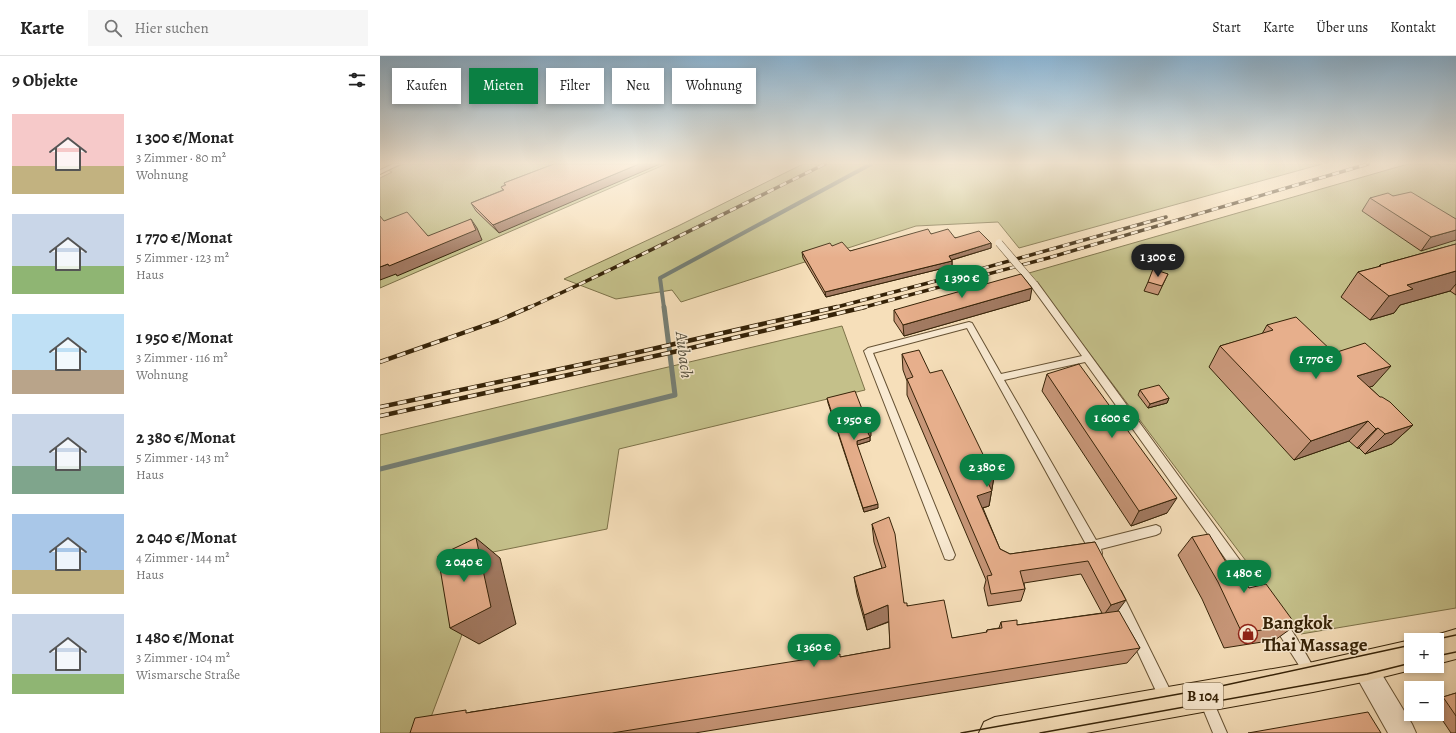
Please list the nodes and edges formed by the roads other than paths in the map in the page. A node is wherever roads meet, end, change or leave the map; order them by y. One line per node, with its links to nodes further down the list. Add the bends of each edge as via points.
1 (999, 243): 2 (lane, bridge, via 1034,284)
2 (1088, 358): 3 (lane); 9 (lane)
3 (999, 378): 5 (lane); 6 (lane, via 968,325 868,351)
4 (1156, 530): 5 (lane)
5 (1094, 546): 7 (lane)
6 (949, 555)
7 (1101, 561)
8 (1115, 589): 17 (lane)
9 (1265, 603)
10 (1274, 616): 15 (lane)
11 (1456, 644): 12 (main road)
12 (1444, 647)
13 (1404, 657): 14 (main road, B 104)
14 (1363, 667): 15 (main road, B 104); 20 (street)
15 (1313, 677): 16 (main road, B 104)
16 (1204, 696): 17 (main road, B 104); 19 (lane)
17 (1168, 702): 18 (main road, B 104)
18 (995, 733)
19 (1220, 733)
20 (1403, 733)

